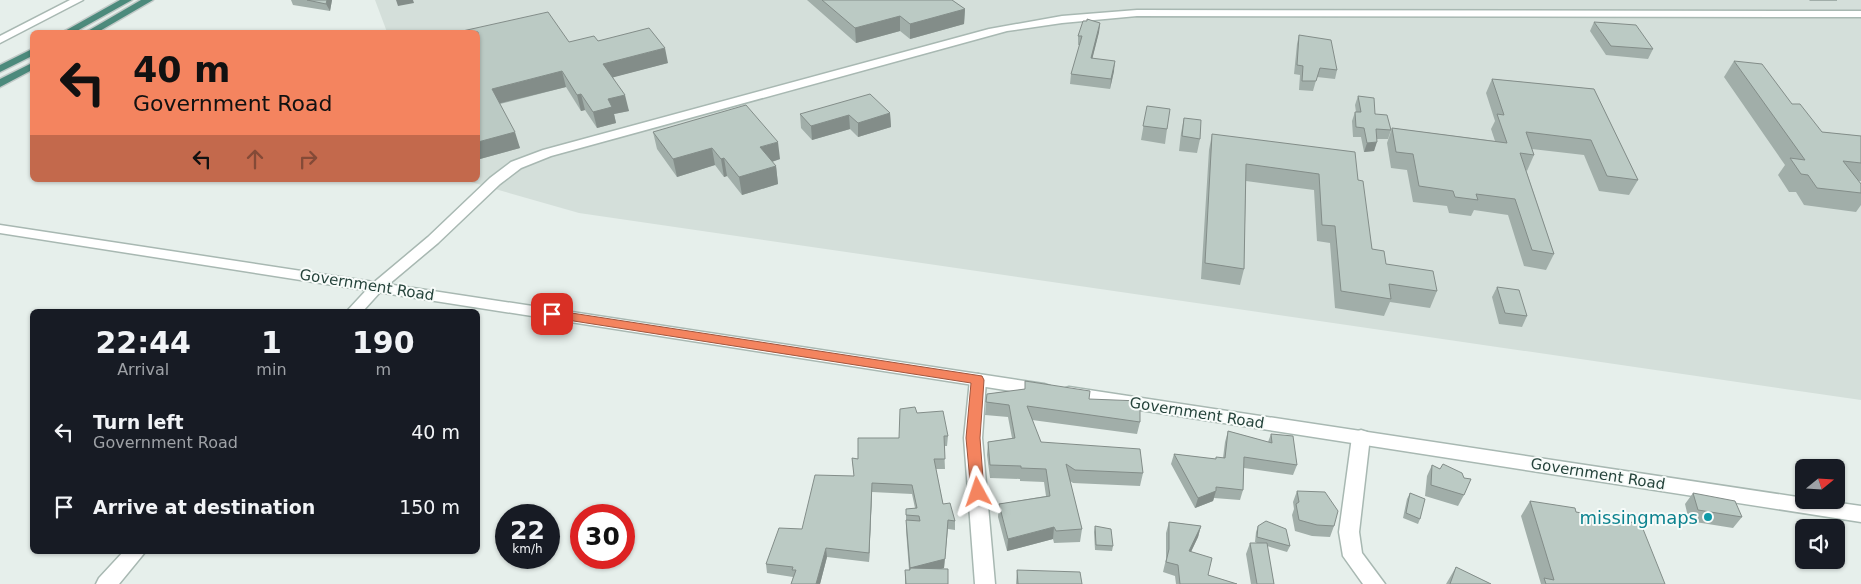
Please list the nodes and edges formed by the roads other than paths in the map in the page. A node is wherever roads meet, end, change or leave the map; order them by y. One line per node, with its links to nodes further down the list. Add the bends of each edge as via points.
1 (78, 0): 7 (street)
2 (127, 0): 5 (highway)
3 (148, 0): 6 (highway)
4 (1861, 14): 13 (street, via 1137,13 1034,22 630,130 516,165)
5 (72, 30)
6 (95, 30)
7 (0, 40)
8 (30, 53): 10 (highway)
9 (30, 67): 11 (highway)
10 (0, 69)
11 (0, 84)
12 (0, 229): 13 (street, Government Road)
13 (377, 287): 14 (street); 15 (street, Government Road)
14 (357, 309)
15 (978, 380): 16 (street, Government Road); 20 (street, via 973,438)
16 (1360, 437): 17 (street, Government Road); 21 (street, via 1349,532 1353,556)
17 (1861, 514)
18 (133, 554): 19 (street)
19 (106, 584)
20 (985, 584)
21 (1375, 584)

